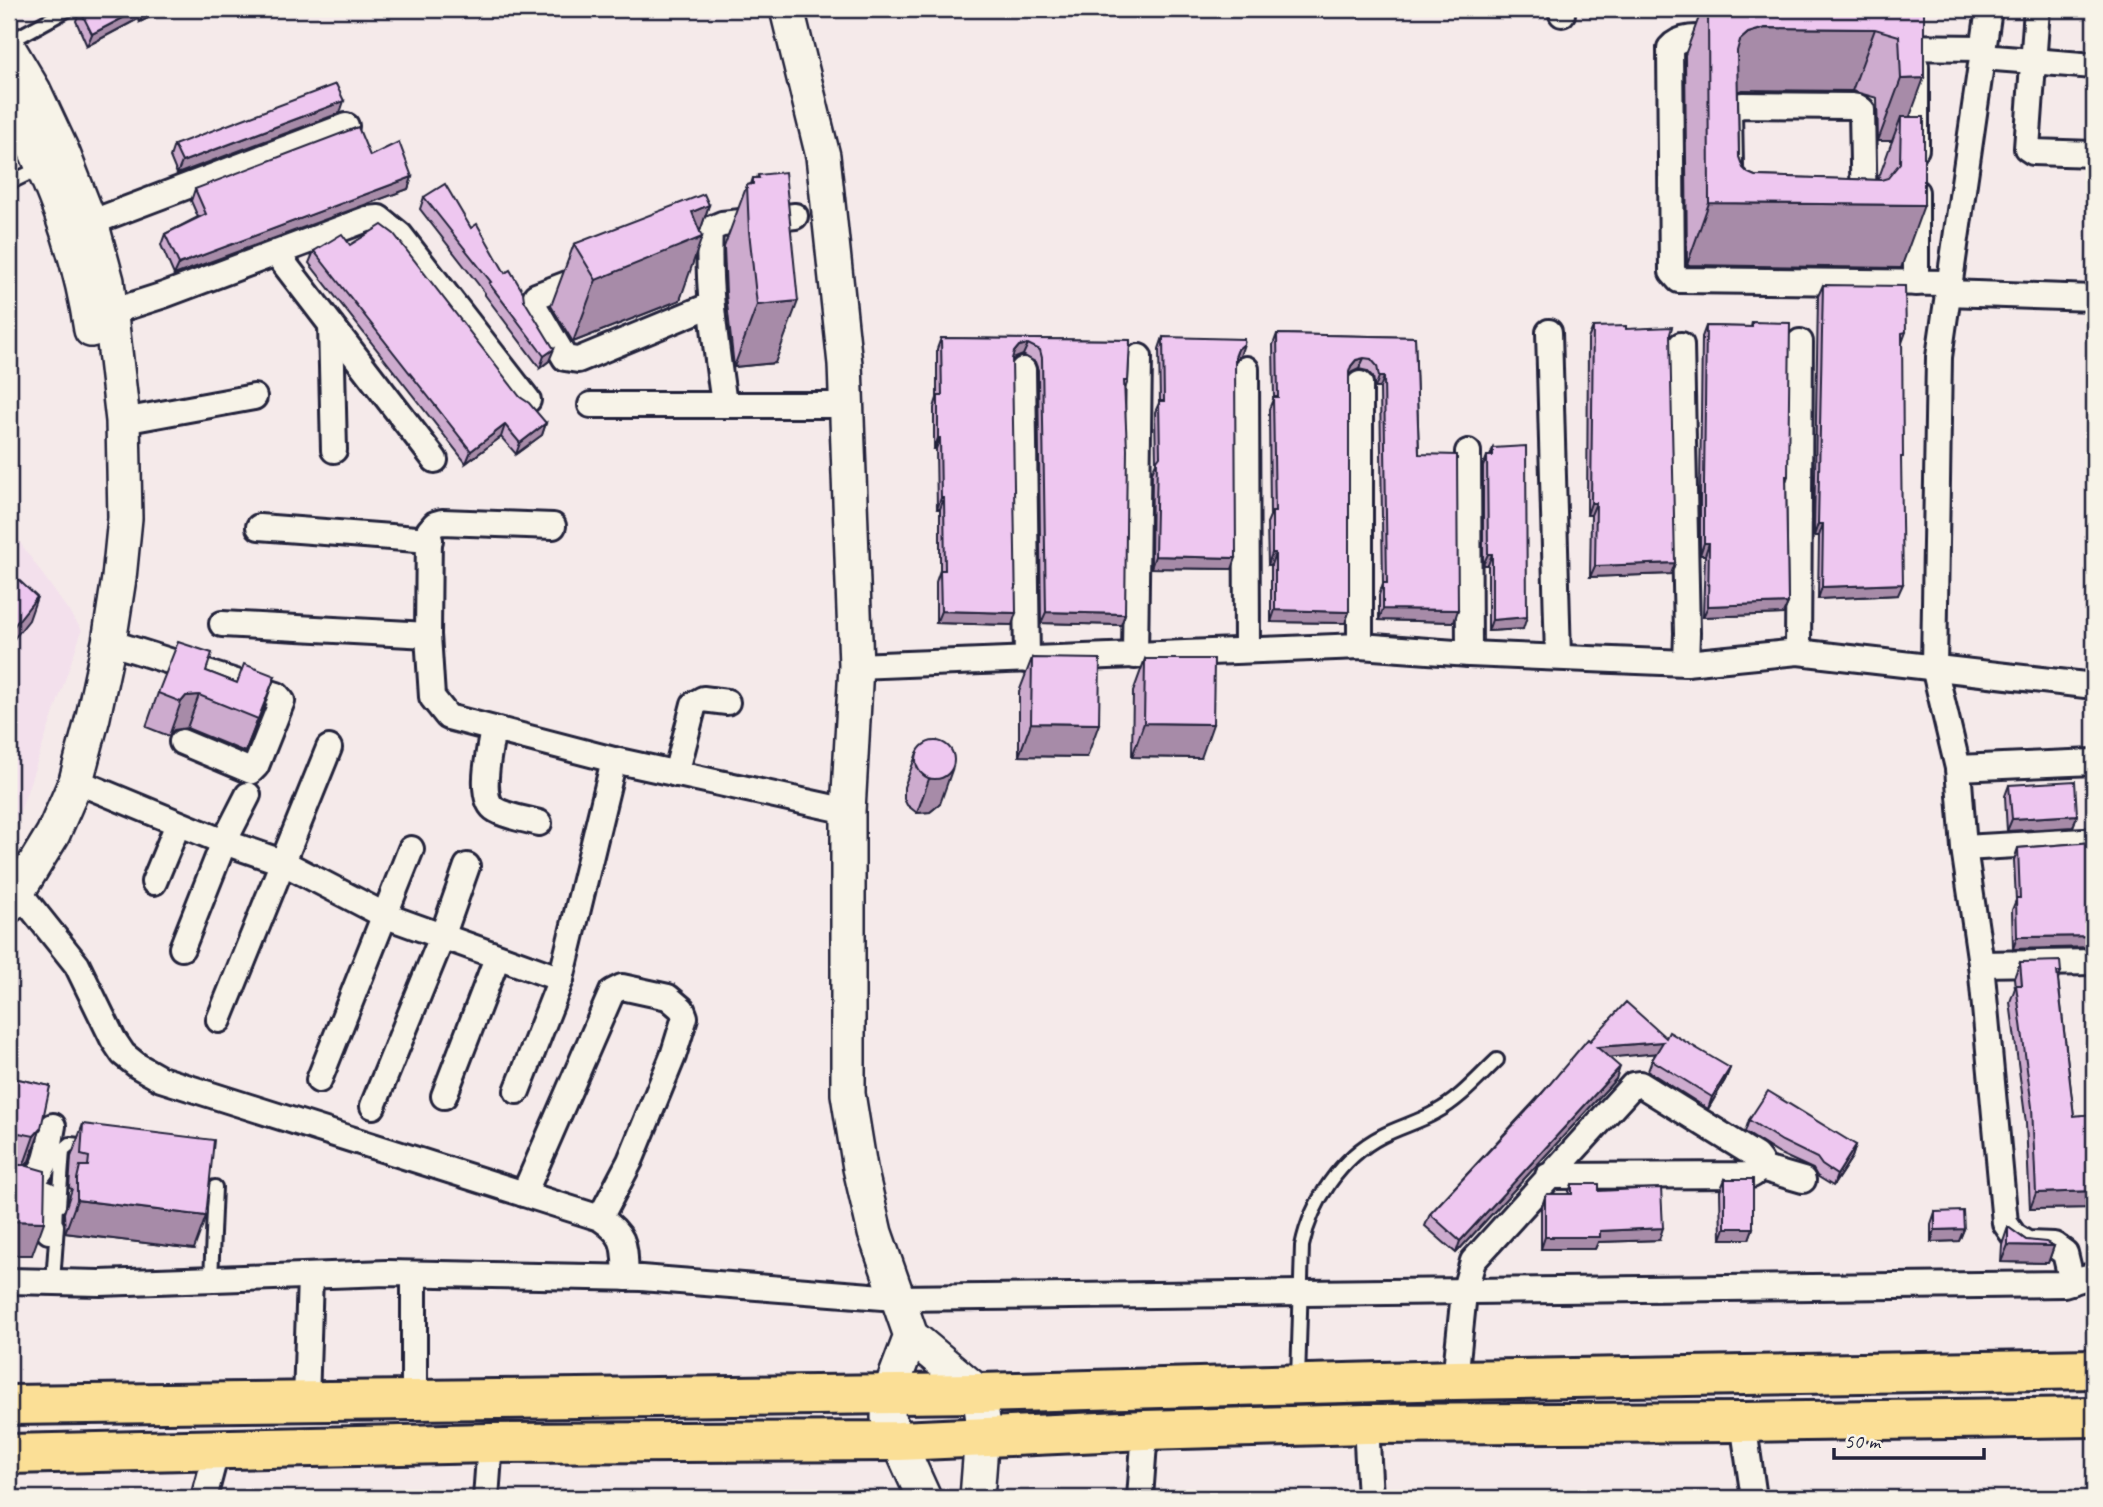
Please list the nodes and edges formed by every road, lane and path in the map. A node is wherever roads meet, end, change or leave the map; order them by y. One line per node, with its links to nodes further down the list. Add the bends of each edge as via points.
1 (69, 9): 6 (lane)
2 (787, 9): 43 (street, via 823,156)
3 (1989, 9): 10 (street)
4 (2037, 9): 11 (street)
5 (1742, 41): 26 (street, via 1688,38 1670,48 1675,277)
6 (9, 42)
7 (1863, 46): 8 (street)
8 (1916, 48): 10 (street); 16 (street)
9 (9, 49): 22 (street, via 47,118)
10 (1983, 52): 11 (street); 27 (street)
11 (2032, 62): 12 (street); 15 (street, via 2027,148)
12 (2094, 66)
13 (9, 97): 18 (street)
14 (346, 126): 22 (street)
15 (2094, 154)
16 (1903, 164): 17 (street); 26 (street)
17 (1863, 165): 17 (street, via 1864,218 1858,228 1733,223 1729,113 1742,105 1858,107 1863,114)
18 (43, 166): 19 (lane); 22 (street)
19 (9, 183)
20 (795, 216): 21 (street)
21 (710, 229): 24 (street); 29 (street)
22 (85, 232): 30 (street, via 107,281); 51 (street, via 86,297 100,408)
23 (276, 253): 30 (street); 31 (street); 40 (street, via 367,219 388,223)
24 (648, 253)
25 (611, 267): 29 (street, via 537,296 533,304 565,358 578,360)
26 (1916, 283): 27 (street)
27 (1948, 288): 28 (street); 64 (street, via 1939,356)
28 (2094, 298)
29 (711, 305): 41 (street)
30 (111, 312): 44 (street)
31 (331, 325): 45 (street); 47 (street)
32 (1549, 331): 60 (street)
33 (1800, 342): 57 (street)
34 (1681, 345): 62 (street)
35 (1139, 357): 59 (street)
36 (1246, 369): 56 (street)
37 (1023, 370): 61 (street)
38 (1360, 384): 55 (street)
39 (254, 397): 44 (street)
40 (528, 400)
41 (723, 404): 42 (street); 43 (street)
42 (591, 405)
43 (846, 405): 63 (street)
44 (123, 421): 51 (street, via 125,518)
45 (334, 450)
46 (1468, 452): 58 (street)
47 (435, 460)
48 (553, 526): 50 (street, via 442,522 429,531)
49 (259, 527): 50 (street)
50 (430, 540): 53 (street)
51 (109, 576): 54 (street); 76 (street, via 89,634 55,775)
52 (222, 624): 53 (street)
53 (428, 635): 67 (street, via 432,697 438,707 448,717)
54 (109, 642): 68 (street, via 277,695 282,701 251,771); 74 (street)
55 (1360, 646): 56 (street); 58 (street)
56 (1247, 650): 59 (street)
57 (1798, 652): 62 (street); 64 (street)
58 (1469, 654): 60 (street)
59 (1135, 656): 61 (street)
60 (1558, 657): 62 (street)
61 (1027, 660): 63 (street)
62 (1686, 663)
63 (856, 666): 77 (street)
64 (1934, 667): 65 (street); 72 (street)
65 (2094, 686)
66 (727, 702): 73 (street, via 703,699 694,704)
67 (492, 729): 70 (street); 78 (street, via 487,801 497,811)
68 (182, 742)
69 (329, 748): 84 (street)
70 (614, 760): 73 (street); 94 (street)
71 (2094, 762): 72 (street)
72 (1958, 768): 82 (street)
73 (676, 774): 77 (street)
74 (76, 781): 76 (street); 79 (street)
75 (248, 794): 81 (street)
76 (54, 809): 87 (street)
77 (848, 811): 120 (street, via 848,1094 874,1233)
78 (539, 823)
79 (178, 824): 81 (street); 86 (street)
80 (2084, 841): 82 (street)
81 (224, 842): 84 (street); 90 (street)
82 (1964, 848): 93 (street)
83 (411, 849): 88 (street)
84 (282, 862): 88 (street); 95 (street)
85 (467, 866): 89 (street)
86 (154, 883)
87 (12, 887): 108 (street, via 76,965 113,1039 138,1066 161,1079)
88 (386, 916): 89 (street); 97 (street)
89 (442, 937): 91 (street); 100 (street)
90 (182, 948)
91 (496, 958): 94 (street); 99 (street)
92 (2094, 962): 93 (street)
93 (1981, 964): 114 (street, via 2005,1223 2027,1244 2054,1245)
94 (561, 979): 98 (street)
95 (219, 1020)
96 (1497, 1060): 118 (lane, via 1438,1112 1381,1136 1342,1167 1317,1202 1305,1229)
97 (319, 1080)
98 (517, 1091)
99 (444, 1096)
100 (373, 1106)
101 (53, 1126): 106 (street, via 45,1167 37,1178)
102 (102, 1148): 117 (lane, via 70,1144 63,1150)
103 (1761, 1168): 104 (street, via 1752,1175); 104 (street, via 1756,1156 1637,1084); 105 (street)
104 (1548, 1176): 119 (street, via 1476,1256)
105 (1803, 1180)
106 (18, 1183): 110 (street, via 49,1196)
107 (215, 1188): 115 (lane)
108 (524, 1194): 109 (street); 109 (street, via 612,992 622,987 668,997 685,1017 630,1161)
109 (600, 1218): 113 (street, via 621,1236)
110 (49, 1231)
111 (414, 1274): 112 (street); 113 (street); 127 (street)
112 (310, 1276): 115 (street); 128 (street)
113 (626, 1278): 120 (street)
114 (2083, 1278): 119 (street, via 2050,1284)
115 (211, 1279): 117 (street)
116 (9, 1281): 117 (street)
117 (53, 1282)
118 (1300, 1293): 119 (street); 120 (street); 124 (lane)
119 (1464, 1293): 123 (street)
120 (896, 1298): 121 (street)
121 (911, 1336): 125 (street); 126 (street)
122 (2094, 1369): 123 (main road)
123 (1455, 1380): 124 (main road)
124 (1298, 1384): 125 (main road)
125 (979, 1392): 126 (main road); 134 (street)
126 (889, 1394): 127 (main road); 135 (street, via 888,1418)
127 (414, 1400): 128 (main road)
128 (306, 1401): 129 (main road)
129 (9, 1405)
130 (2094, 1417): 131 (main road)
131 (1744, 1422): 132 (main road); 145 (street)
132 (1366, 1424): 133 (main road); 144 (street)
133 (1146, 1430): 134 (main road); 143 (street)
134 (982, 1438): 135 (main road); 142 (street)
135 (899, 1441): 136 (main road); 141 (street)
136 (490, 1443): 137 (main road); 140 (street)
137 (216, 1449): 138 (main road); 139 (street)
138 (9, 1454)
139 (204, 1498)
140 (486, 1498)
141 (924, 1498)
142 (978, 1498)
143 (1140, 1498)
144 (1370, 1498)
145 (1754, 1498)

